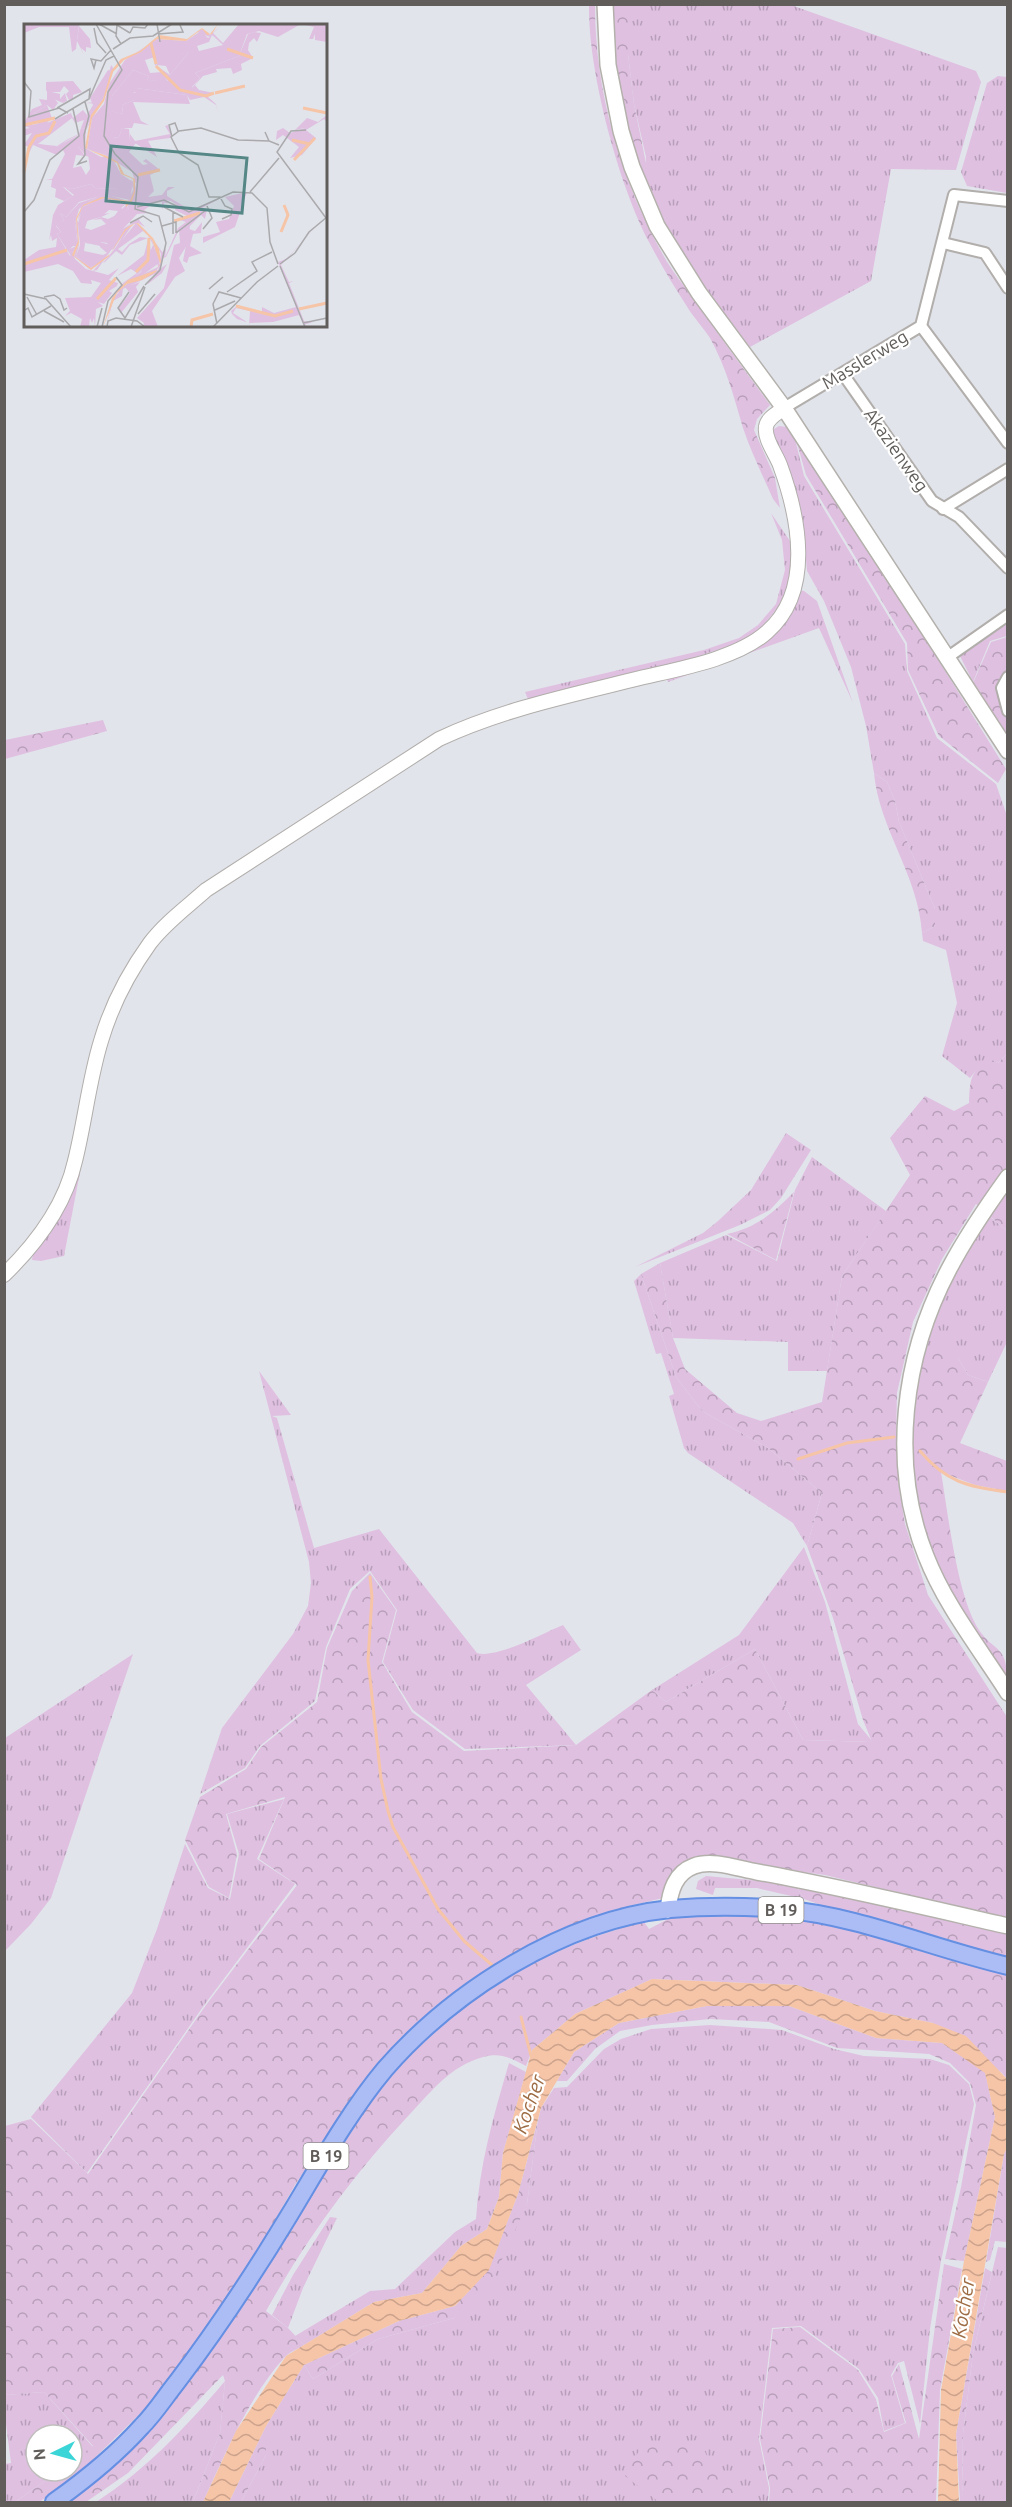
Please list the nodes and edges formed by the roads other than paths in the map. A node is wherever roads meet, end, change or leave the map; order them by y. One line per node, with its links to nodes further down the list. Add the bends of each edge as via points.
1 (605, 4): 7 (main road, via 613,96 643,195 699,293)
2 (1008, 201): 3 (street, Masslerweg, via 954,195)
3 (943, 243): 4 (street, via 985,254); 5 (street, Masslerweg)
4 (1008, 288)
5 (921, 326): 6 (street, Masslerweg); 8 (street)
6 (843, 374): 7 (street, Masslerweg); 10 (street, Akazienweg, via 919,485)
7 (784, 408): 13 (main road); 18 (street, via 769,420 766,433 789,492 798,564 794,592 776,624 749,644 705,661 526,707 439,739 224,878 177,915 150,942 109,1018 92,1074 75,1163 54,1214 40,1236)
8 (1008, 443)
9 (1008, 469): 10 (street)
10 (943, 509): 11 (street, Akazienweg, via 959,517)
11 (1008, 568)
12 (1008, 615): 13 (street)
13 (948, 657): 16 (main road)
14 (1008, 677): 15 (street, via 1002,688)
15 (1008, 711)
16 (1008, 751)
17 (1008, 1177): 19 (main road, via 968,1236 934,1302 912,1372 905,1442 911,1510 927,1558)
18 (4, 1275)
19 (1008, 1693)
20 (668, 1910): 21 (main road, via 669,1895 678,1876 705,1863 803,1880); 22 (main road, B 19, via 756,1908 813,1914 872,1925); 23 (main road, B 19, via 597,1927 528,1956 472,1991 405,2048 384,2070 346,2125 218,2329 143,2425 88,2478)
21 (1008, 1926)
22 (1008, 1966)
23 (54, 2502)

